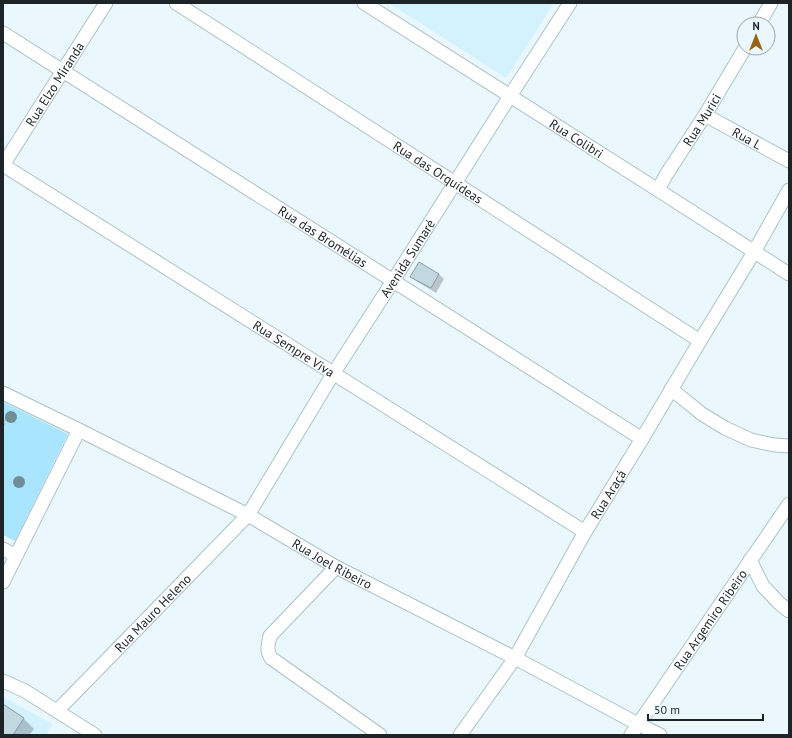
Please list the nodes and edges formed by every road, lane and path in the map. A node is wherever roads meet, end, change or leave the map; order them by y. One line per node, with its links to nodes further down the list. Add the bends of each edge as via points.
1 (106, 3): 9 (street, Rua Elzo Miranda)
2 (176, 3): 14 (street, Rua das Orquídeas)
3 (364, 3): 10 (street, Rua Colibri)
4 (570, 3): 10 (street, Avenida Sumaré)
5 (771, 3): 6 (street)
6 (764, 16)
7 (3, 33): 9 (street, Rua das Bromélias)
8 (740, 56): 11 (street, Rua Murici)
9 (62, 71): 13 (street, Rua Elzo Miranda); 19 (street, Rua das Bromélias)
10 (510, 96): 14 (street, Avenida Sumaré); 15 (street, Rua Colibri)
11 (705, 115): 12 (street, Rua L); 15 (street, Rua Murici)
12 (789, 161)
13 (3, 165): 21 (street, Rua Sempre Viva)
14 (455, 183): 19 (street, Avenida Sumaré); 20 (street, Rua das Orquídeas)
15 (658, 190): 17 (street, Rua Colibri)
16 (789, 190): 17 (street, Rua Araçá)
17 (754, 252): 18 (street, Rua Colibri); 20 (street, Rua Araçá)
18 (789, 274)
19 (393, 281): 21 (street, Avenida Sumaré); 25 (street, Rua das Bromélias)
20 (700, 341): 22 (street, Rua Araçá)
21 (333, 374): 28 (street, Avenida Sumaré); 29 (street, Rua Sempre Viva)
22 (671, 390): 25 (street, Rua Araçá); 26 (street, via 724,428 752,440)
23 (3, 393): 24 (street, Rua Joel Ribeiro)
24 (78, 430): 28 (street, Rua Joel Ribeiro); 31 (street)
25 (642, 439): 29 (street, Rua Araçá)
26 (789, 446)
27 (789, 504): 32 (street, Rua Argemiro Ribeiro)
28 (248, 515): 33 (street, Rua Joel Ribeiro); 38 (street, Rua Mauro Heleno)
29 (585, 532): 36 (street, Rua Araçá)
30 (3, 550): 31 (street)
31 (16, 556): 34 (street)
32 (750, 560): 35 (street, via 763,586); 39 (street, Rua Argemiro Ribeiro)
33 (336, 567): 36 (street, Rua Joel Ribeiro); 41 (street, via 270,636 268,652 271,658)
34 (3, 582)
35 (789, 611)
36 (515, 658): 39 (street, Rua Joel Ribeiro); 42 (street, Rua Araçá)
37 (3, 681): 38 (street)
38 (57, 710): 40 (street)
39 (635, 730): 43 (street, Rua Joel Ribeiro)
40 (95, 735)
41 (380, 735)
42 (460, 735)
43 (660, 735)

